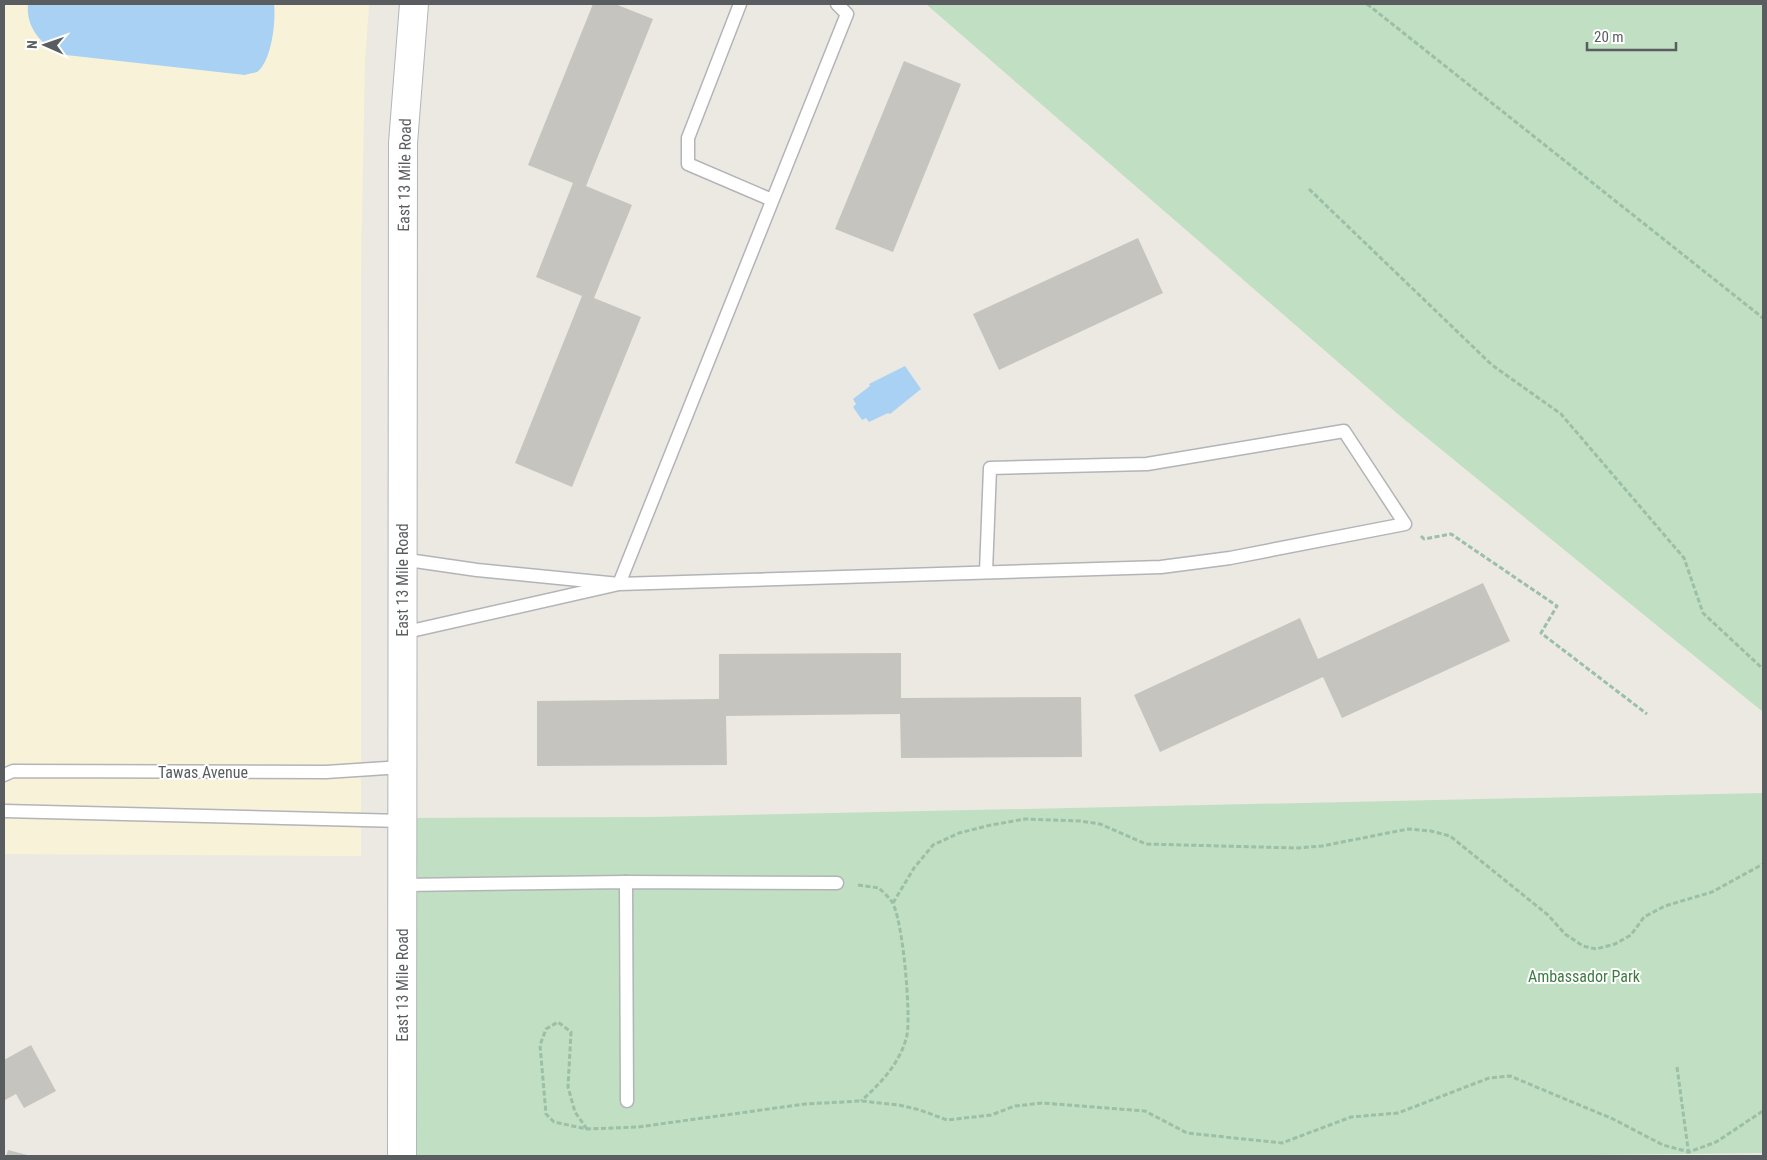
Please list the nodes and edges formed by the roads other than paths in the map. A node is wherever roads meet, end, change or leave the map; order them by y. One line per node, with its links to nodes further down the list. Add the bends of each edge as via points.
1 (414, 4): 5 (main road, East 13 Mile Road, via 403,143)
2 (740, 4): 4 (lane, via 688,138 688,164)
3 (837, 4): 4 (lane, via 847,14)
4 (772, 200): 7 (lane)
5 (401, 559): 7 (lane); 8 (main road, East 13 Mile Road)
6 (986, 572): 6 (lane, via 1161,567 1230,558 1405,524 1344,431 1147,464 990,468); 7 (lane)
7 (619, 584): 8 (lane)
8 (402, 633): 9 (main road, East 13 Mile Road)
9 (402, 767): 10 (lane, Tawas Avenue, via 326,772 12,771); 12 (main road, East 13 Mile Road)
10 (4, 775)
11 (4, 811): 12 (lane)
12 (402, 821): 15 (main road, East 13 Mile Road)
13 (626, 882): 14 (lane); 15 (lane); 16 (lane)
14 (838, 883)
15 (402, 885): 17 (main road, East 13 Mile Road)
16 (627, 1100)
17 (402, 1156)

